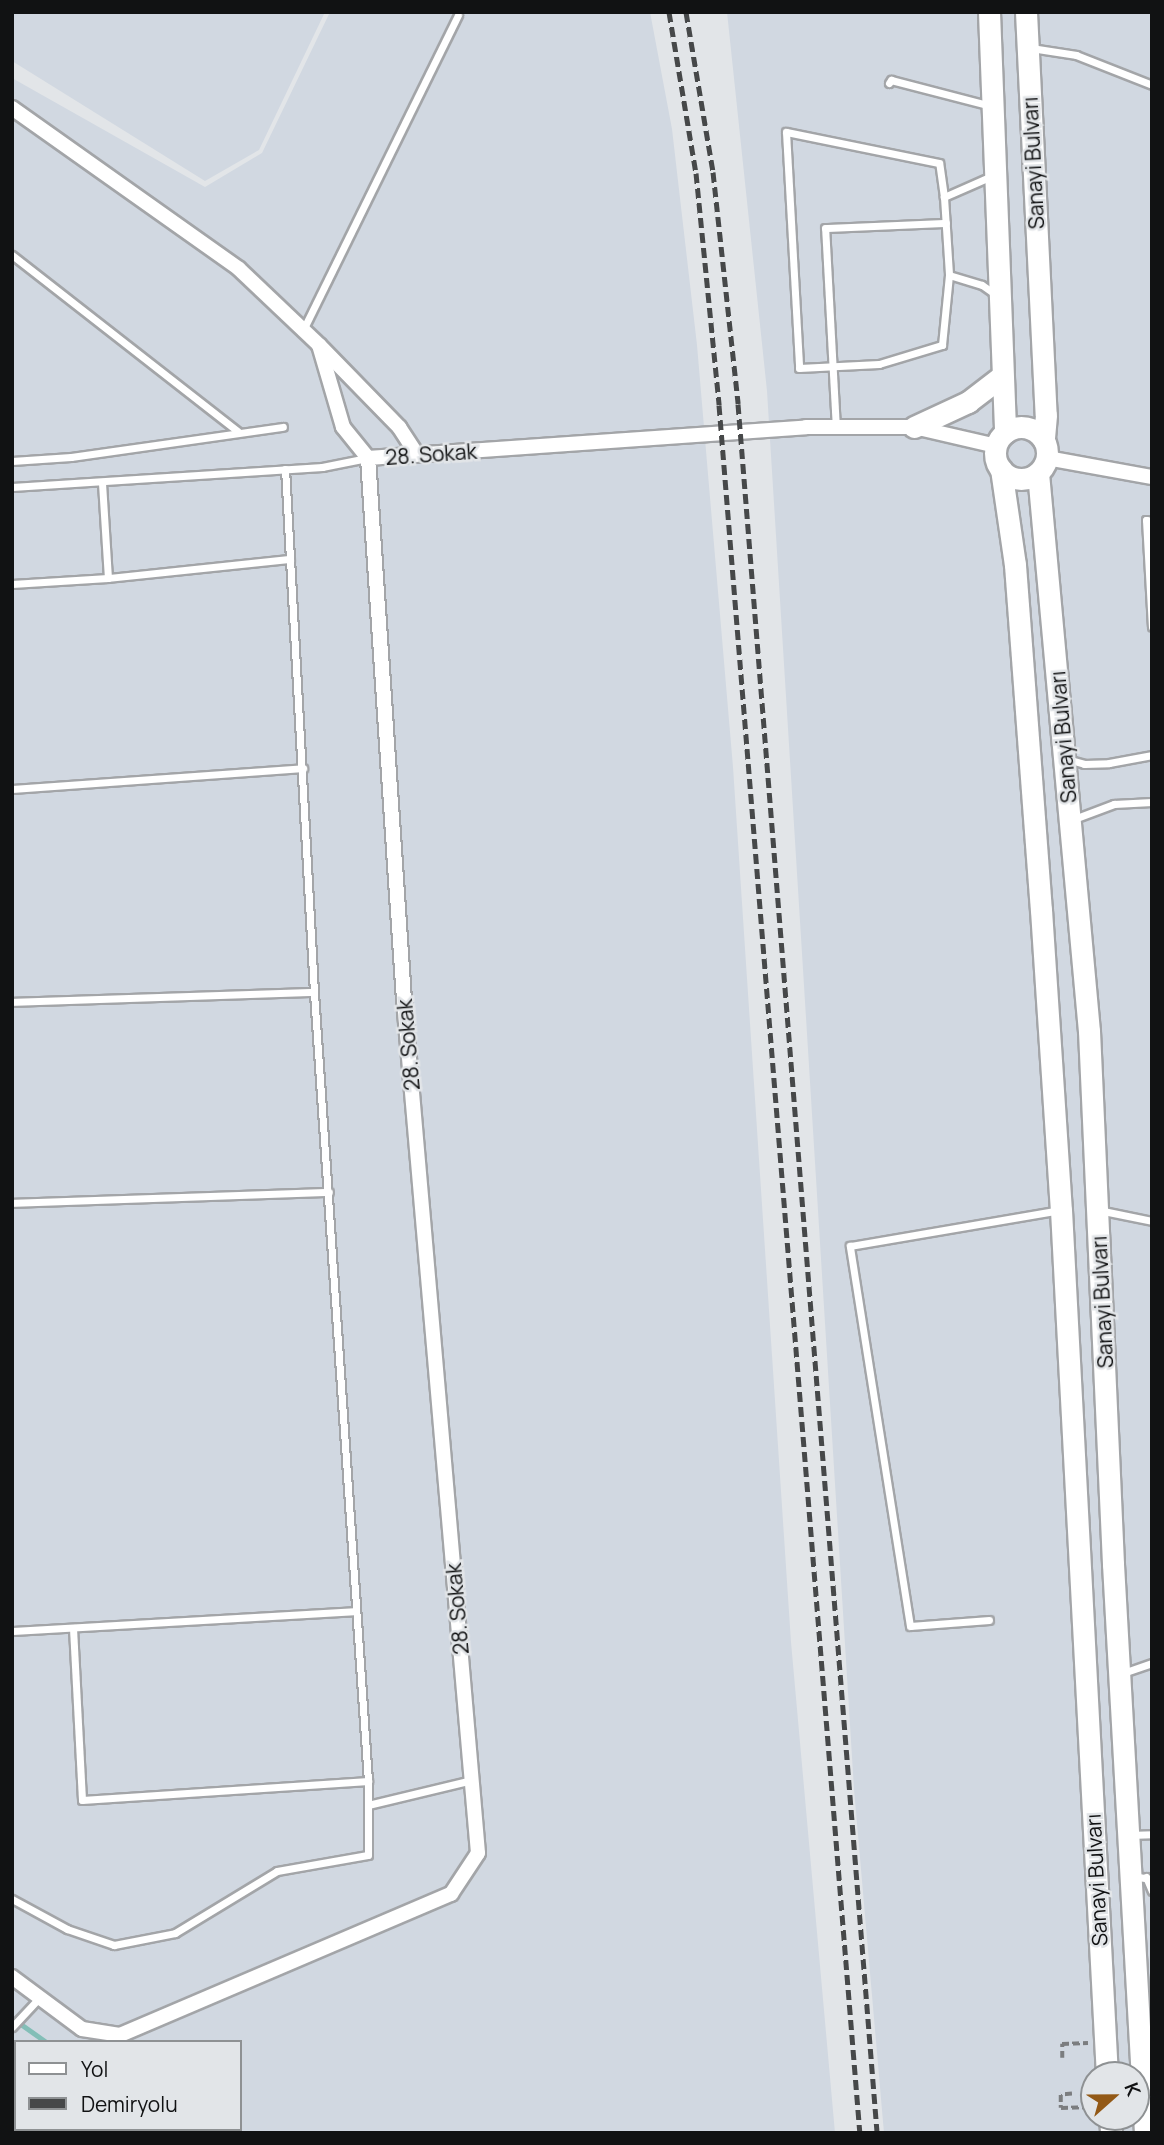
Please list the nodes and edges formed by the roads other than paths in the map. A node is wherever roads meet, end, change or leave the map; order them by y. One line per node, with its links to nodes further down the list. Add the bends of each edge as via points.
1 (989, 12): 7 (main road, Sanayi Bulvarı)
2 (1026, 12): 4 (main road, Sanayi Bulvarı)
3 (458, 15): 15 (lane)
4 (1027, 48): 6 (lane, via 1076,55); 25 (main road, Sanayi Bulvarı, via 1046,415)
5 (889, 83): 7 (lane)
6 (1152, 85)
7 (992, 106): 9 (main road, Sanayi Bulvarı)
8 (12, 108): 15 (street, via 239,269)
9 (995, 175): 10 (lane); 14 (main road, Sanayi Bulvarı)
10 (944, 197): 11 (lane); 17 (lane, via 939,163 786,132 799,369)
11 (946, 223): 13 (lane); 17 (lane, via 825,228)
12 (12, 255): 22 (lane)
13 (949, 275): 14 (lane, via 982,285); 17 (lane, via 942,345 879,364)
14 (999, 296): 18 (main road, Sanayi Bulvarı)
15 (302, 330): 16 (street)
16 (319, 345): 24 (street, via 399,427); 26 (street, via 343,427)
17 (833, 367): 21 (lane)
18 (1002, 376): 20 (main road, via 968,402); 23 (main road, Sanayi Bulvarı)
19 (283, 427): 22 (lane)
20 (914, 427): 21 (street, 28. Sokak); 23 (street, 28. Sokak)
21 (836, 429): 24 (street, 28. Sokak, via 806,427)
22 (237, 432): 27 (lane, via 71,457)
23 (1001, 440): 25 (main road, via 1021,427 1038,433); 29 (main road, via 997,463)
24 (416, 455): 26 (street, 28. Sokak)
25 (1043, 457): 29 (main road, via 1031,477 1015,478); 30 (street); 40 (main road, Sanayi Bulvarı)
26 (368, 458): 28 (lane); 58 (street, 28. Sokak, via 404,1000)
27 (12, 461)
28 (285, 470): 31 (lane); 34 (lane)
29 (1002, 470): 49 (main road, Sanayi Bulvarı, via 1015,565)
30 (1152, 477)
31 (102, 483): 32 (lane); 35 (lane)
32 (12, 487)
33 (1152, 521): 37 (lane, via 1146,520)
34 (290, 559): 35 (lane); 41 (lane)
35 (108, 578): 36 (lane)
36 (12, 584)
37 (1152, 619): 38 (lane)
38 (1152, 626)
39 (1152, 755): 40 (lane, via 1097,764)
40 (1065, 758): 44 (main road, Sanayi Bulvarı)
41 (303, 768): 42 (lane); 45 (lane)
42 (12, 789)
43 (1152, 802): 44 (lane, via 1114,804)
44 (1071, 821): 50 (main road, Sanayi Bulvarı, via 1090,1031)
45 (314, 992): 46 (lane); 47 (lane)
46 (12, 1002)
47 (329, 1192): 48 (lane); 52 (lane)
48 (12, 1203)
49 (1061, 1210): 53 (lane, via 850,1246 910,1626); 69 (main road, Sanayi Bulvarı)
50 (1097, 1210): 51 (lane); 57 (main road, Sanayi Bulvarı)
51 (1152, 1221)
52 (354, 1611): 54 (lane); 59 (lane)
53 (989, 1620)
54 (73, 1628): 55 (lane); 59 (lane, via 82,1800)
55 (12, 1631)
56 (1152, 1663): 57 (lane)
57 (1119, 1674): 62 (main road, Sanayi Bulvarı)
58 (472, 1780): 60 (lane); 67 (street, 28. Sokak, via 478,1853 451,1894 120,2035 82,2029)
59 (368, 1781): 60 (lane)
60 (368, 1805): 65 (lane, via 368,1855 277,1871 175,1933 114,1945 67,1929)
61 (1152, 1834): 62 (lane)
62 (1129, 1835): 63 (main road, Sanayi Bulvarı)
63 (1143, 1877): 64 (lane); 70 (main road, Sanayi Bulvarı)
64 (1152, 1891)
65 (12, 1899)
66 (12, 1977): 67 (street)
67 (41, 1997): 68 (lane)
68 (12, 2028)
69 (1106, 2061)
70 (1145, 2133)

